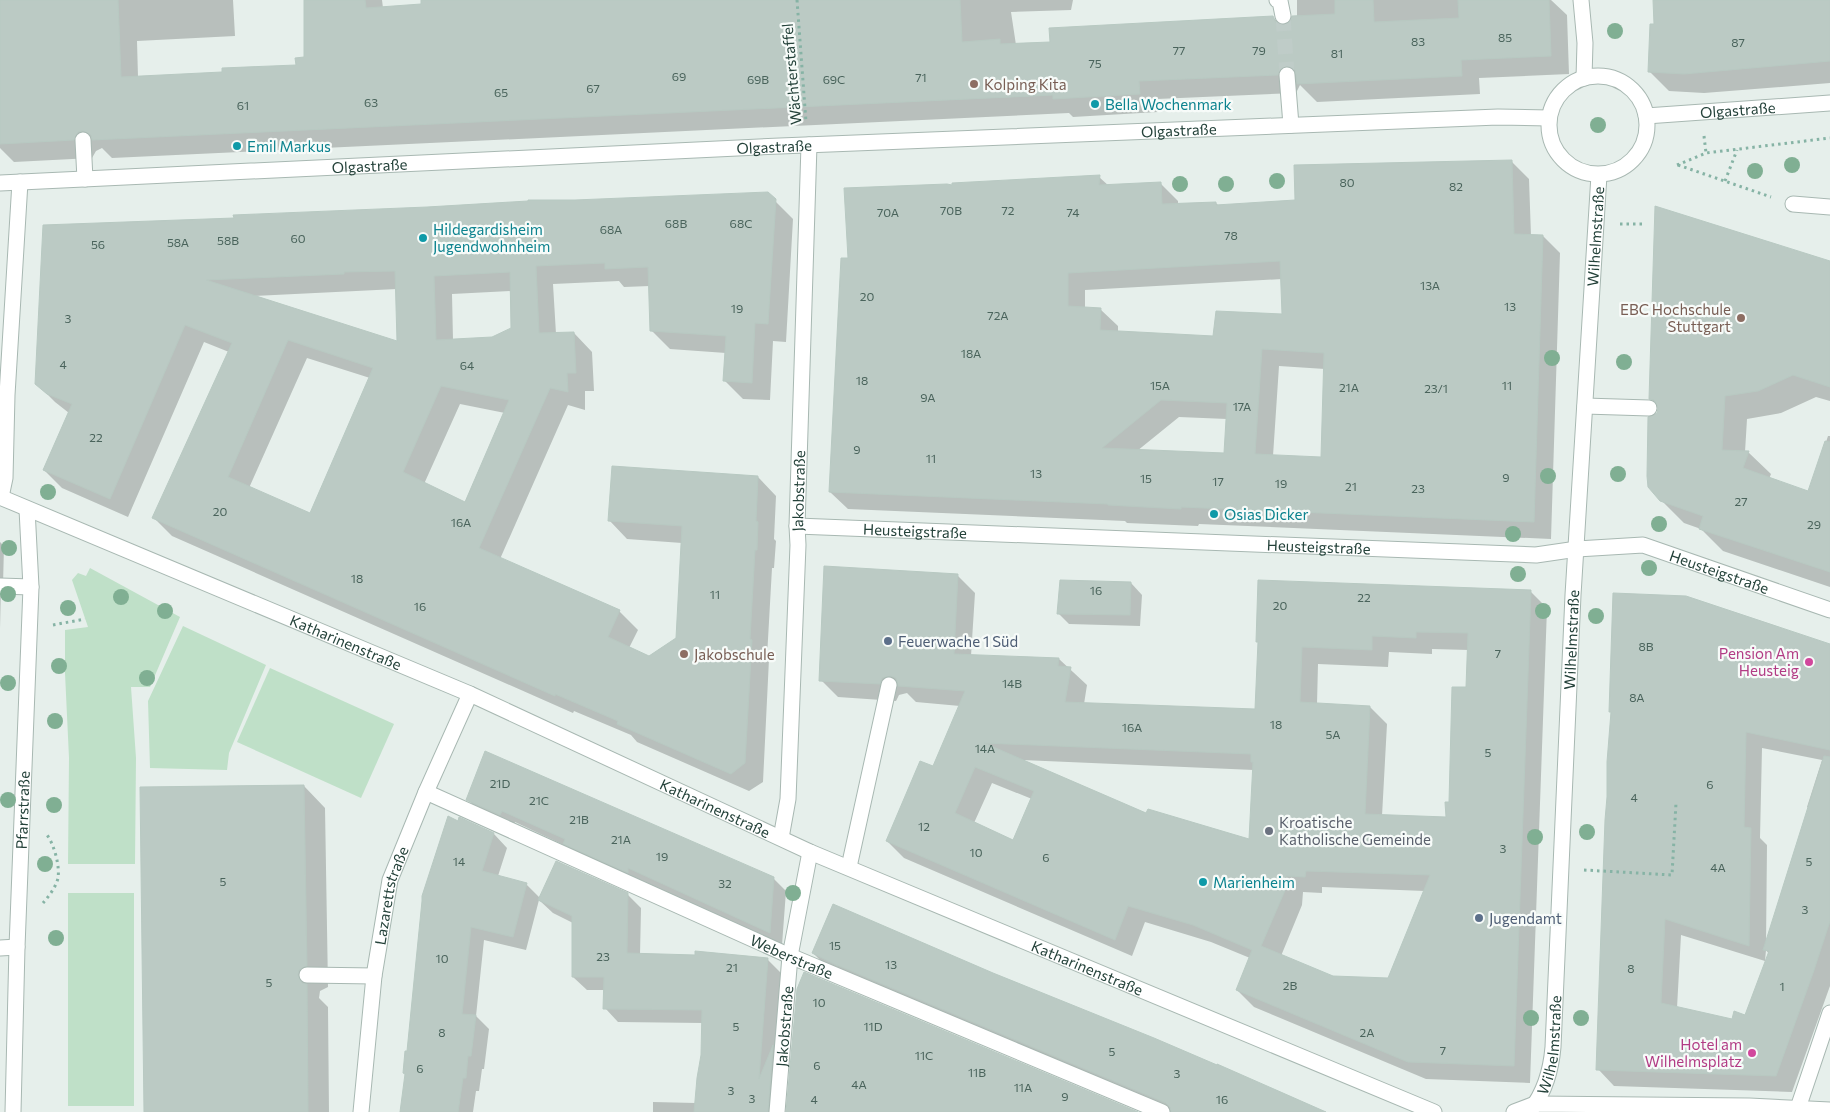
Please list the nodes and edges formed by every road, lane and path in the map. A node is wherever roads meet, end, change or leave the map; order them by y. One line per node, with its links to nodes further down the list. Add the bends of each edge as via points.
1 (797, 0): 13 (path, Wächterstaffel, via 803,107)
2 (1276, 0): 4 (street, via 1280,1)
3 (1580, 0): 6 (street, via 1585,42)
4 (1283, 16)
5 (1288, 75): 10 (street)
6 (1584, 78): 8 (street, via 1600,76 1630,88); 9 (street, via 1561,93)
7 (1830, 103): 8 (street, Olgastraße)
8 (1646, 116): 15 (street, via 1641,150 1616,172)
9 (1549, 118): 10 (street, Olgastraße); 15 (street, via 1550,135 1556,151 1567,164 1582,172)
10 (1291, 125): 13 (street, Olgastraße)
11 (1830, 138): 14 (path)
12 (83, 140): 16 (street)
13 (809, 145): 16 (street, Olgastraße); 28 (street, Jakobstraße)
14 (1737, 150): 17 (path); 17 (path, via 1706,153 1678,165)
15 (1599, 175): 24 (street, Wilhelmstraße)
16 (85, 179): 18 (street, Olgastraße)
17 (1724, 181): 20 (path)
18 (20, 182): 19 (street, Olgastraße); 23 (street)
19 (0, 183)
20 (1748, 189)
21 (1793, 204): 22 (street)
22 (1830, 207)
23 (4, 391): 26 (street, via 5,478)
24 (1585, 406): 25 (street); 29 (street, Wilhelmstraße)
25 (1649, 408)
26 (1, 497): 27 (street, Katharinenstraße)
27 (27, 509): 31 (street, Pfarrstraße); 36 (street, Katharinenstraße)
28 (797, 526): 29 (street, Heusteigstraße, via 1536,555); 39 (street, Jakobstraße, via 788,799)
29 (1577, 549): 32 (street, Heusteigstraße, via 1642,545); 42 (street, Wilhelmstraße)
30 (0, 586): 31 (street)
31 (31, 587): 43 (street, Pfarrstraße)
32 (1830, 610)
33 (85, 619): 34 (path)
34 (51, 626)
35 (889, 685): 41 (street)
36 (470, 694): 37 (street, Lazarettstraße); 39 (street, Katharinenstraße)
37 (426, 792): 45 (street, Weberstraße); 47 (street, Lazarettstraße, via 390,880)
38 (1676, 803): 42 (path, via 1672,875)
39 (781, 838): 40 (street, Katharinenstraße)
40 (810, 852): 41 (street, Katharinenstraße); 45 (street, Jakobstraße)
41 (849, 867): 56 (street, Katharinenstraße)
42 (1561, 869): 49 (street, Wilhelmstraße, via 1553,1048 1546,1082)
43 (17, 947): 44 (street); 52 (street, Pfarrstraße)
44 (0, 948)
45 (790, 956): 54 (street, Jakobstraße); 55 (street, Weberstraße)
46 (307, 975): 47 (street)
47 (374, 976): 53 (street, Lazarettstraße)
48 (1830, 1013): 50 (street)
49 (1532, 1108): 50 (street); 57 (street, Wilhelmstraße)
50 (1798, 1108): 51 (street)
51 (1830, 1110)
52 (14, 1112)
53 (361, 1112)
54 (777, 1112)
55 (1162, 1112)
56 (1434, 1112)
57 (1514, 1112)

